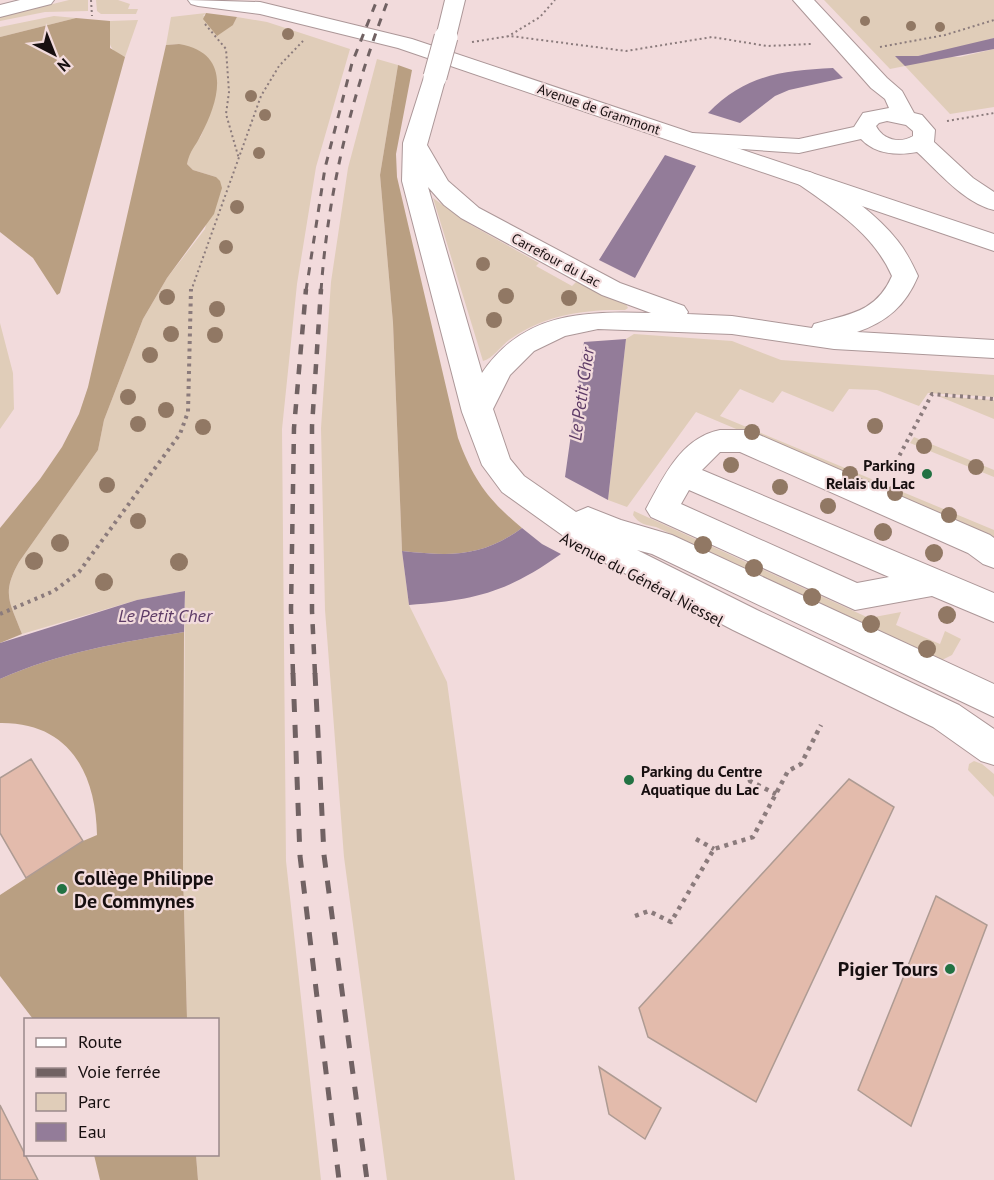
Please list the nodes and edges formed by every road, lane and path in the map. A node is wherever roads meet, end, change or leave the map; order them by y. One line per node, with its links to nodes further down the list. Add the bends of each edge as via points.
1 (44, 0): 9 (street)
2 (91, 0): 10 (path)
3 (279, 0): 12 (street)
4 (307, 0): 12 (street)
5 (455, 0): 26 (street, Avenue du Général Niessel, bridge)
6 (555, 0): 14 (path, via 531,24)
7 (803, 0): 17 (street)
8 (200, 10): 15 (street, Avenue de Grammont, via 260,8); 27 (path, via 226,49 230,92 226,114)
9 (0, 11)
10 (92, 16)
11 (994, 20): 18 (path, via 945,35)
12 (349, 21): 15 (street)
13 (312, 37): 27 (path, via 290,52 268,83)
14 (506, 38): 16 (path); 17 (path, via 543,38 624,51 655,49 709,37 775,47)
15 (405, 43): 24 (street, Avenue de Grammont)
16 (469, 43)
17 (843, 44): 19 (street)
18 (877, 47)
19 (879, 83): 21 (street, via 894,96); 23 (street)
20 (994, 112): 22 (path)
21 (905, 117): 23 (street, via 886,114); 25 (street, via 924,130)
22 (945, 121)
23 (869, 125): 24 (street, via 799,146); 25 (street, via 877,142 906,147)
24 (692, 140): 28 (street, Avenue de Grammont)
25 (920, 142): 29 (street, via 964,183)
26 (415, 143): 31 (street, Carrefour du Lac, via 436,184 479,219 611,289 665,309); 35 (street, Avenue du Général Niessel, via 414,181)
27 (239, 159): 42 (path, via 189,296 188,412 180,434 79,572 54,591)
28 (805, 178): 30 (street, Avenue de Grammont); 32 (street, Carrefour du Lac, via 879,233 894,251 905,276 894,298 866,319 827,330)
29 (994, 203)
30 (994, 243)
31 (732, 325): 32 (street, Carrefour du Lac); 35 (street, Carrefour du Lac, via 598,320 570,324 524,344 506,359)
32 (778, 331): 33 (street, Carrefour du Lac, via 834,340)
33 (994, 349)
34 (994, 399): 36 (path, via 932,394)
35 (477, 412): 38 (street, Avenue du Général Niessel, via 497,465)
36 (896, 462)
37 (682, 474): 39 (street, via 706,443 720,439 744,441 979,544); 40 (street); 40 (street, via 662,508 855,597)
38 (513, 484): 43 (street, Avenue du Général Niessel, via 612,530 661,544); 45 (street, Avenue du Général Niessel, via 601,546 946,716)
39 (994, 555)
40 (934, 582): 41 (street)
41 (994, 608)
42 (0, 614)
43 (994, 702)
44 (821, 725): 47 (path, via 801,764 788,771)
45 (994, 749)
46 (747, 771): 47 (path, via 750,781)
47 (776, 794): 49 (path, via 753,837)
48 (696, 839): 49 (path)
49 (714, 849): 50 (path, via 671,922 649,911)
50 (635, 916)

